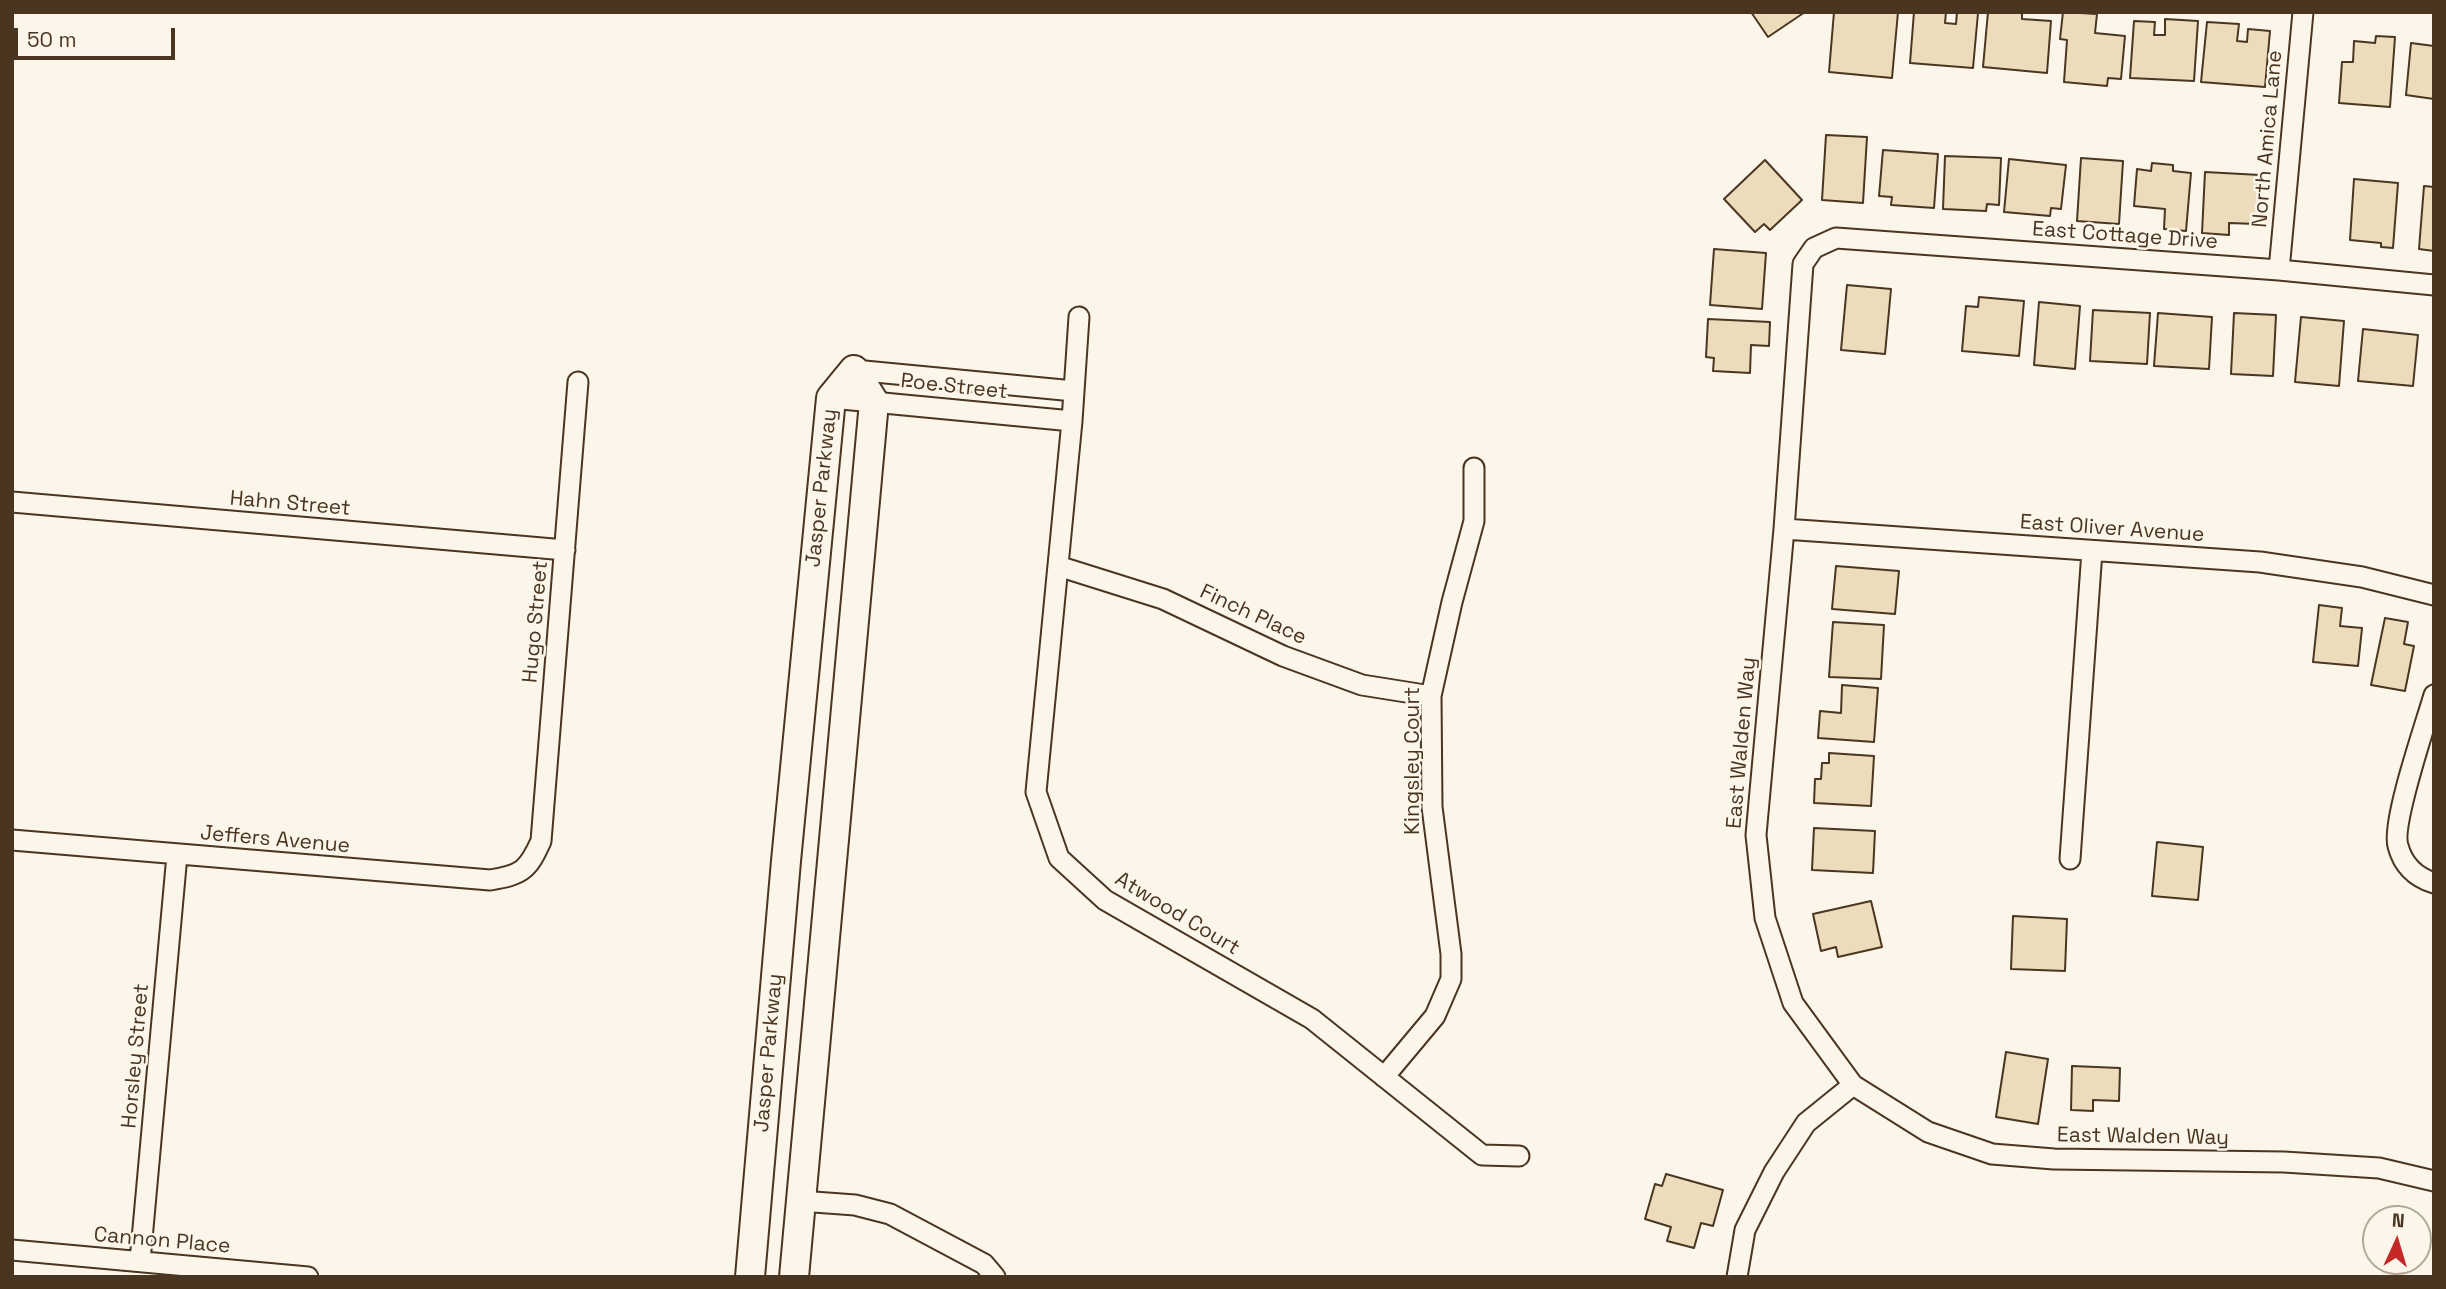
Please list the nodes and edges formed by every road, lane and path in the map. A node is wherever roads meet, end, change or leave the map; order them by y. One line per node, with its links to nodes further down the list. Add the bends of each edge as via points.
1 (2303, 12): 3 (street, North Amica Lane)
2 (1814, 248): 3 (street, East Cottage Drive, via 1836,238); 14 (street, East Walden Way, via 1803,264)
3 (2279, 270): 4 (street, East Cottage Drive)
4 (2434, 285)
5 (1079, 317): 8 (street, Atwood Court)
6 (854, 370): 8 (street, Poe Street); 9 (street, Jasper Parkway); 10 (street, Jasper Parkway)
7 (578, 382): 15 (street, Hugo Street)
8 (1074, 391): 11 (street, Atwood Court)
9 (831, 398): 10 (street, Poe Street); 34 (street, Jasper Parkway)
10 (874, 402): 11 (street, Poe Street); 30 (street, Jasper Parkway)
11 (1072, 422): 17 (street, Atwood Court)
12 (1474, 468): 19 (street, Kingsley Court, via 1474,521)
13 (12, 502): 15 (street, Hahn Street)
14 (1784, 529): 16 (street, East Oliver Avenue); 27 (street, East Walden Way, via 1756,835 1765,918 1793,1003)
15 (565, 550): 24 (street, Hugo Street, via 541,841)
16 (2092, 551): 18 (street, East Oliver Avenue, via 2260,562); 23 (street)
17 (1058, 566): 19 (street, Finch Place, via 1163,599 1283,656 1362,685); 26 (street, Atwood Court, via 1036,792 1059,858 1105,900 1312,1019)
18 (2434, 595)
19 (1431, 695): 26 (street, Kingsley Court, via 1432,807 1451,979 1435,1016)
20 (2434, 695): 25 (street, via 2399,815 2397,844 2406,867)
21 (12, 840): 22 (street, Jeffers Avenue)
22 (177, 855): 24 (street, Jeffers Avenue, via 490,880 511,877); 32 (street, Horsley Street)
23 (2070, 859)
24 (531, 864)
25 (2434, 883)
26 (1384, 1076): 28 (street, Atwood Court, via 1482,1155)
27 (1853, 1085): 29 (street, East Walden Way, via 1928,1132 1993,1154 2352,1166); 37 (street, via 1806,1123 1774,1172 1745,1230)
28 (1519, 1156)
29 (2434, 1181)
30 (800, 1201): 35 (street, Jasper Parkway); 36 (street, via 855,1205 890,1214 984,1264)
31 (12, 1250): 32 (street, Cannon Place)
32 (140, 1261): 33 (street, Cannon Place)
33 (308, 1277)
34 (750, 1277)
35 (793, 1277)
36 (995, 1277)
37 (1737, 1277)

